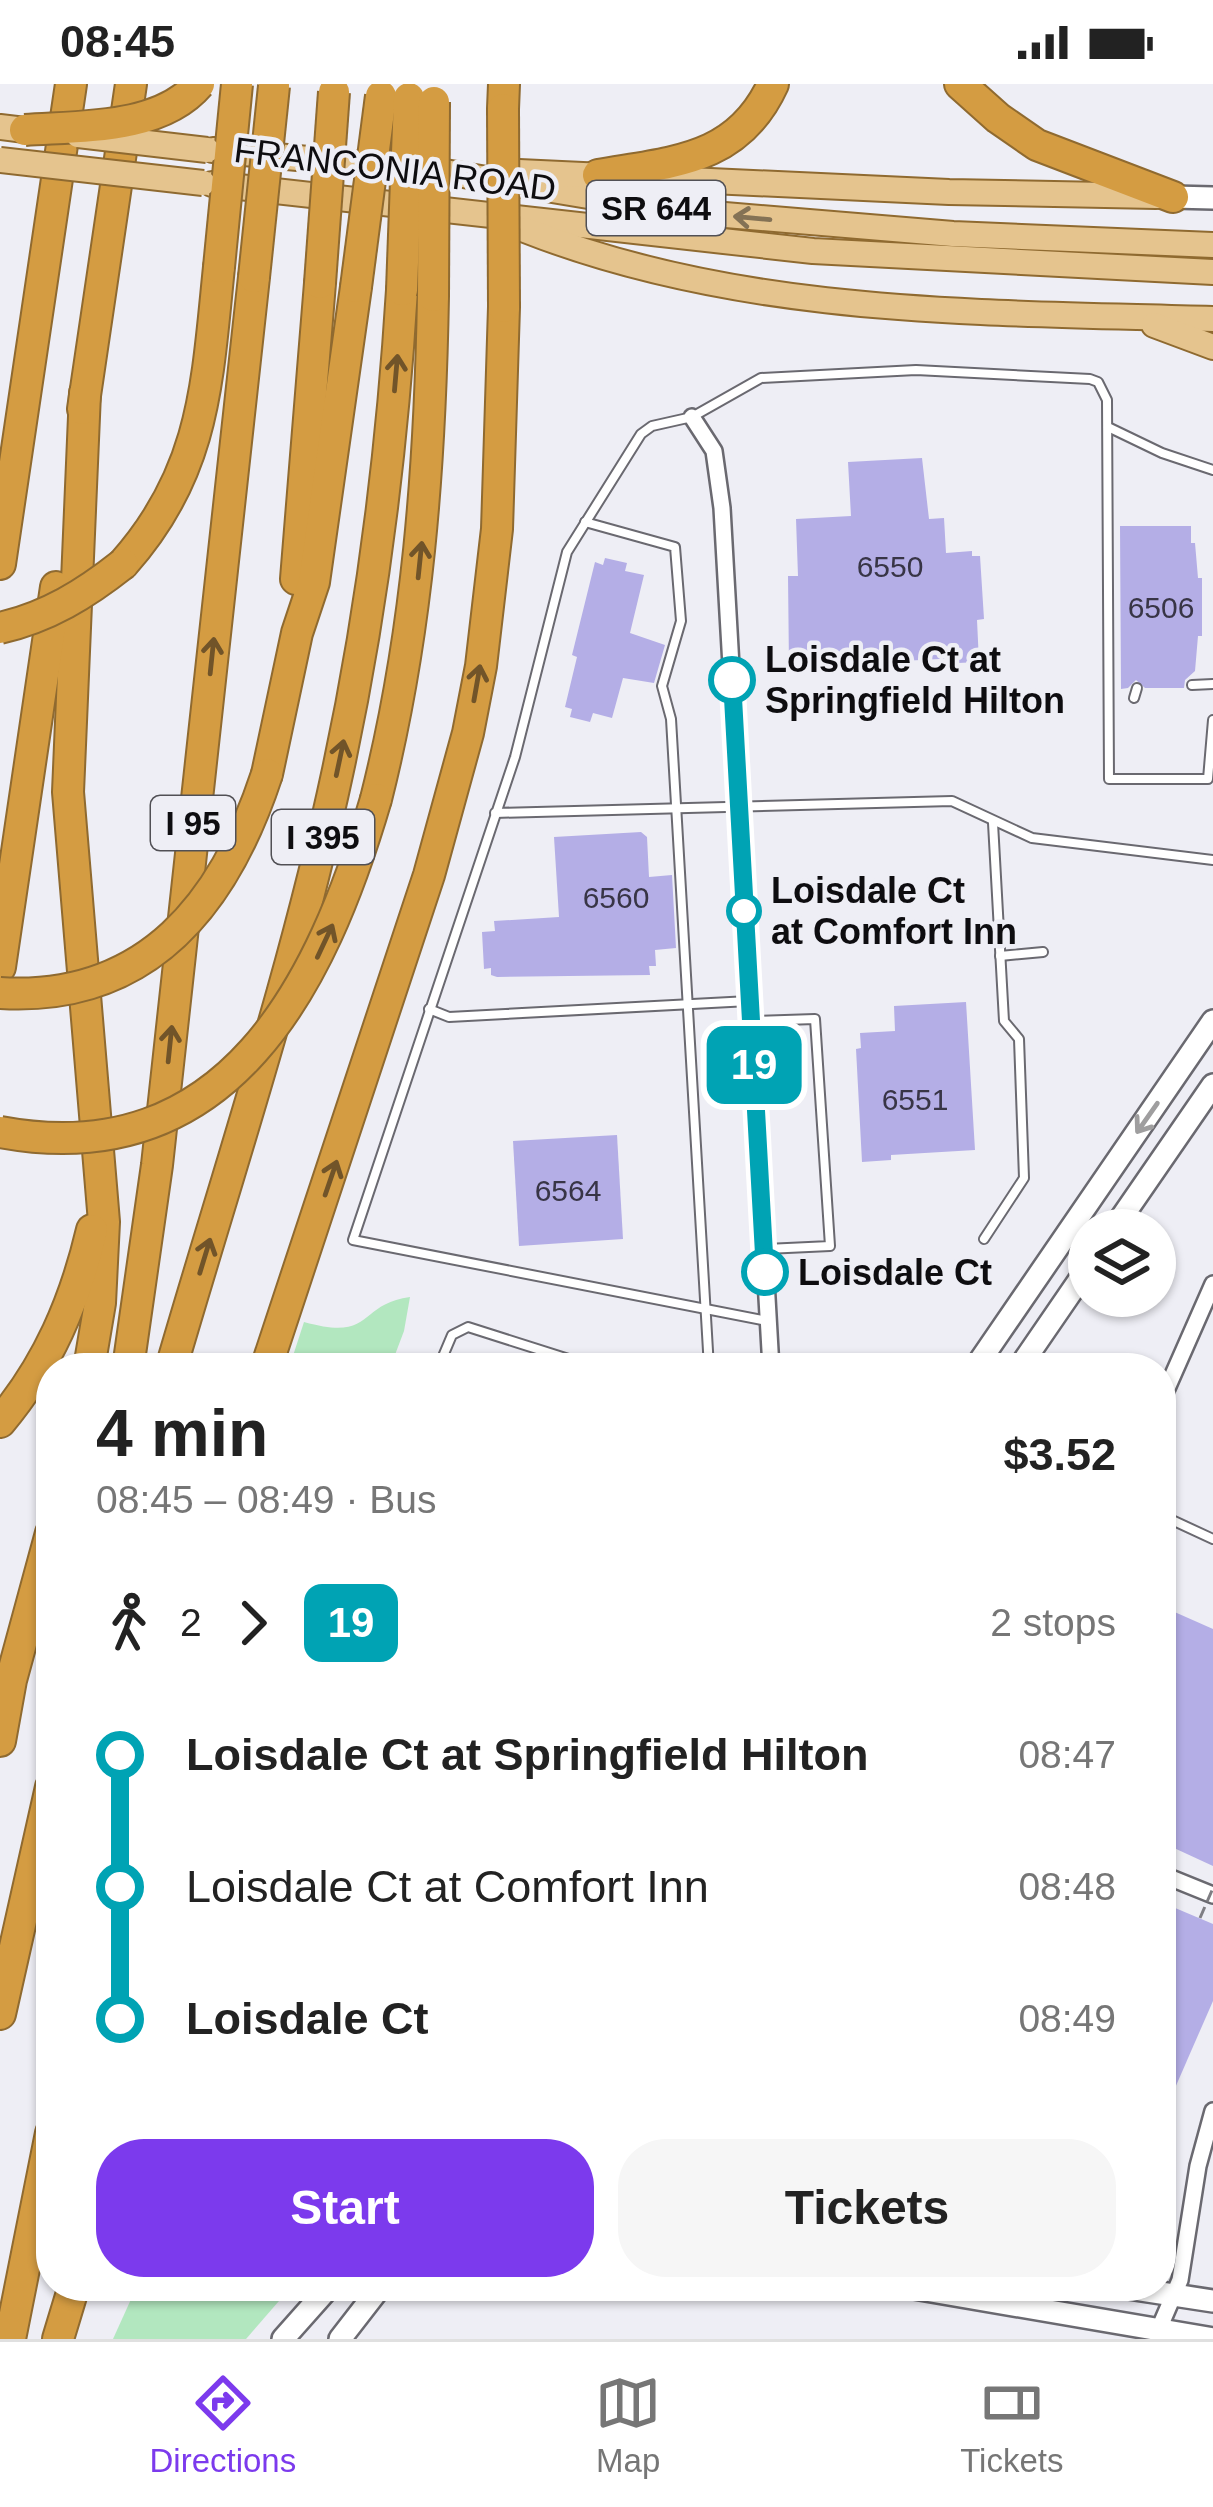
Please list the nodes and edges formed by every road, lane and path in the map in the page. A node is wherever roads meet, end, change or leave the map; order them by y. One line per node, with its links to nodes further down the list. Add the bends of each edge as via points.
1 (71, 84): 28 (highway)
2 (131, 84): 23 (highway)
3 (199, 84): 11 (highway, bridge, via 155,112 100,125)
4 (237, 84): 29 (highway, bridge, via 208,376 186,462 160,520 123,565 48,614)
5 (773, 84): 14 (highway, via 737,134 703,155)
6 (960, 84): 15 (highway, via 1037,145)
7 (274, 85): 60 (highway, I 95, one-way to 7, bridge)
8 (334, 88): 30 (highway, bridge, via 298,523)
9 (408, 91): 30 (highway, bridge, via 356,287 314,581); 49 (highway, one-way to 9, bridge, via 106,1134 202,1097 260,1047 303,985 340,907 402,690 420,565 433,296); 61 (highway, I 395, one-way to 9, bridge, via 338,770 380,526 402,290)
10 (504, 97): 62 (highway, one-way to 10, bridge, via 429,875 481,666 497,529)
11 (13, 128): 13 (main road, FRANCONIA ROAD / SR 644, bridge)
12 (0, 160): 17 (main road, FRANCONIA ROAD / SR 644, bridge)
13 (445, 172): 14 (main road); 18 (main road, FRANCONIA ROAD / SR 644, one-way to 13, via 678,212)
14 (598, 175): 15 (main road)
15 (1173, 197): 16 (main road)
16 (1213, 198)
17 (483, 214): 19 (main road, FRANCONIA ROAD / SR 644, via 813,251); 20 (main road, via 562,245 813,301)
18 (1208, 245)
19 (1209, 272)
20 (1129, 316): 21 (main road); 22 (main road)
21 (1213, 319)
22 (1213, 347)
23 (85, 393): 41 (highway); 50 (highway, via 68,792)
24 (692, 418): 25 (lane, via 761,378 916,370 1090,379 1106,393); 27 (lane, via 641,434); 34 (street, via 719,470)
25 (1108, 427): 26 (lane); 33 (lane, via 1109,779 1208,779)
26 (1213, 470)
27 (585, 523): 35 (lane, via 675,547 681,621 662,686); 36 (lane, via 567,551)
28 (0, 564)
29 (0, 628)
30 (297, 633): 42 (highway, bridge, via 267,774 235,857 182,930 107,977)
31 (1213, 684): 32 (lane)
32 (1192, 685)
33 (1213, 721)
34 (738, 808): 35 (lane); 37 (lane, via 952,801); 43 (street)
35 (676, 810): 36 (lane); 44 (lane)
36 (495, 813): 45 (lane)
37 (993, 823): 38 (lane, via 1048,841); 40 (lane)
38 (1213, 860)
39 (1043, 952): 40 (lane)
40 (1000, 956): 52 (lane, via 1004,1021 1019,1039 1024,1178)
41 (0, 967)
42 (0, 993)
43 (750, 1001): 44 (lane); 46 (street)
44 (687, 1004): 45 (lane, via 449,1017); 56 (lane)
45 (429, 1009): 56 (lane, via 352,1240)
46 (751, 1021): 53 (street); 53 (lane, via 814,1019 830,1246)
47 (1213, 1021): 67 (main road, one-way to 67)
48 (1213, 1085): 51 (main road)
49 (0, 1132)
50 (100, 1171): 58 (highway, via 72,1302); 59 (highway, via 104,1260)
51 (1127, 1209)
52 (984, 1239)
53 (764, 1250): 57 (street)
54 (1213, 1284): 69 (street)
55 (1068, 1297): 68 (main road)
56 (703, 1309): 57 (lane); 65 (lane)
57 (769, 1322): 66 (street)
58 (48, 1353)
59 (91, 1353)
60 (130, 1353)
61 (175, 1353)
62 (271, 1353)
63 (444, 1353): 64 (lane, via 452,1335 468,1327)
64 (550, 1353)
65 (707, 1353)
66 (770, 1353)
67 (985, 1353)
68 (1029, 1353)
69 (1176, 1368)
70 (36, 1374): 71 (highway)
71 (5, 1415)
72 (1176, 1522): 73 (lane)
73 (1213, 1538)
74 (36, 1587): 75 (highway)
75 (0, 1741)
76 (36, 1854): 80 (highway)
77 (1176, 1879): 78 (street)
78 (1213, 1892): 79 (path, bridge)
79 (1200, 1918)
80 (0, 2014)
81 (1213, 2111): 83 (street)
82 (36, 2208): 93 (highway)
83 (1176, 2288)
84 (1176, 2294): 90 (main road)
85 (69, 2301): 94 (highway)
86 (317, 2301): 95 (main road)
87 (369, 2301): 96 (main road)
88 (992, 2301): 91 (main road)
89 (1172, 2301): 91 (street)
90 (1213, 2301)
91 (1159, 2329): 92 (main road)
92 (1213, 2338)
93 (10, 2339)
94 (58, 2339)
95 (283, 2339)
96 (340, 2339)

